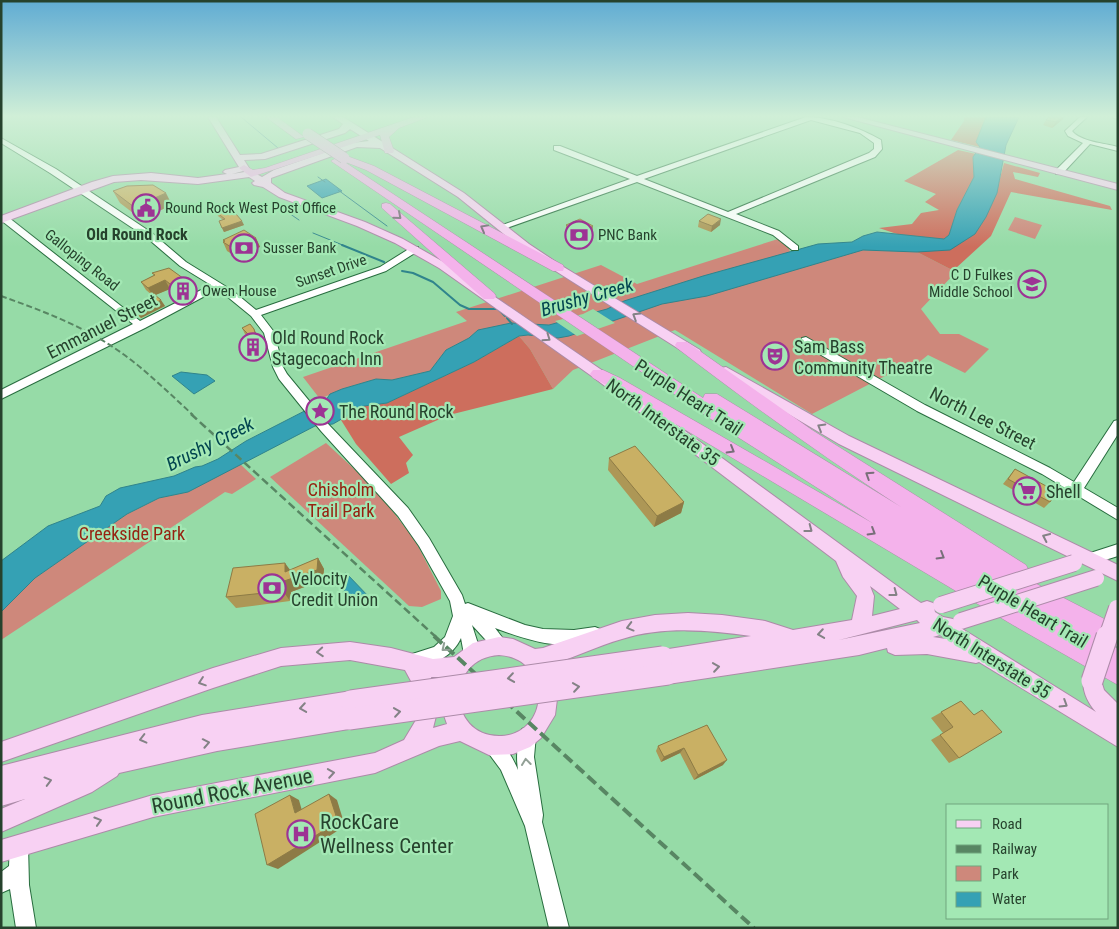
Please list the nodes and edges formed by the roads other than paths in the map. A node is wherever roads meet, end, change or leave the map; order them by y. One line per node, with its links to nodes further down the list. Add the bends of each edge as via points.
1 (33, 160): 22 (street)
2 (240, 160): 16 (main road, North Interstate 35)
3 (256, 160): 16 (main road)
4 (265, 160): 16 (highway)
5 (274, 160): 16 (highway)
6 (311, 160): 20 (main road, via 277,172 267,178)
7 (341, 160): 30 (highway, one-way to 30, via 348,175)
8 (342, 160): 35 (highway, Purple Heart Trail)
9 (345, 160): 28 (highway, one-way to 9, via 370,168)
10 (405, 160): 25 (main road, via 461,195)
11 (589, 160): 19 (street)
12 (690, 160): 19 (street)
13 (859, 160): 23 (street)
14 (1016, 160): 17 (main road)
15 (1070, 160): 17 (street)
16 (244, 167): 18 (main road); 20 (main road, North Interstate 35)
17 (1059, 172): 21 (main road)
18 (201, 178): 20 (main road); 22 (main road, via 142,177 113,180)
19 (637, 179): 23 (street); 25 (street)
20 (266, 184): 27 (main road, North Interstate 35, via 282,195 361,224)
21 (1118, 186)
22 (80, 190): 24 (main road); 29 (street)
23 (727, 215): 26 (street, via 776,233)
24 (3, 220): 32 (street, Galloping Road)
25 (501, 227): 28 (main road)
26 (795, 248)
27 (415, 249): 30 (main road, North Interstate 35); 31 (street, Sunset Drive, via 383,268)
28 (561, 269): 34 (main road, one-way to 28)
29 (218, 286): 31 (street); 32 (street, Emmanuel Street)
30 (491, 298): 36 (main road, North Interstate 35, one-way to 36)
31 (255, 314): 47 (street, via 269,332 278,367 325,428 408,519)
32 (141, 326): 37 (street, Emmanuel Street)
33 (806, 340): 39 (street, North Lee Street, via 921,408 1017,455)
34 (680, 343): 43 (main road, one-way to 34, via 844,440); 50 (highway, one-way to 34, via 1079,609 795,427)
35 (640, 358): 50 (highway, Purple Heart Trail, via 847,484 1052,604); 59 (highway, Purple Heart Trail, one-way to 59, via 824,484)
36 (598, 374): 42 (main road, North Interstate 35, one-way to 42); 61 (highway, one-way to 61, via 633,390 932,569)
37 (1, 395)
38 (1118, 424): 39 (street)
39 (1076, 489): 40 (street, North Lee Street)
40 (1118, 515)
41 (1118, 550): 43 (street)
42 (840, 553): 46 (main road, North Interstate 35, one-way to 46); 48 (main road, via 864,592 865,612)
43 (1082, 561): 44 (main road); 46 (main road, bridge)
44 (1117, 572): 49 (main road, bridge)
45 (1117, 608): 63 (main road, bridge, via 1092,681 1092,691)
46 (920, 612): 48 (main road); 49 (main road, North Interstate 35)
47 (466, 613): 51 (street, via 543,636); 53 (street); 57 (street, one-way to 57, via 447,648 428,658); 58 (street, via 469,634)
48 (859, 626): 52 (main road, one-way to 52)
49 (942, 627): 54 (main road); 55 (main road, North Interstate 35)
50 (1108, 632)
51 (605, 635): 52 (main road, one-way to 51, via 774,631 679,620 642,624); 56 (main road, via 555,656)
52 (790, 638): 60 (main road)
53 (500, 645): 56 (main road, via 518,649); 58 (main road, via 485,648)
54 (859, 646): 55 (main road, via 873,649 927,645); 60 (main road, one-way to 54)
55 (990, 658): 66 (main road, North Interstate 35, one-way to 66)
56 (534, 659): 65 (main road, via 546,680 548,700 539,725)
57 (410, 661): 58 (main road, via 433,668); 68 (main road, via 424,682 430,702 428,718); 69 (main road, one-way to 69, via 350,651 281,657)
58 (465, 661): 64 (main road, via 451,684 449,700)
59 (1118, 661)
60 (666, 665): 62 (main road, bridge)
61 (1118, 674)
62 (350, 710): 70 (main road, one-way to 62); 71 (main road, one-way to 71, via 202,725)
63 (1118, 716)
64 (461, 730): 67 (main road, via 478,743); 68 (main road, Round Rock Avenue)
65 (528, 735): 67 (main road, via 510,745); 74 (street, one-way to 65, via 525,757)
66 (1118, 737)
67 (494, 747): 74 (street, via 507,764 528,817)
68 (410, 749): 75 (main road, Round Rock Avenue, one-way to 68, via 153,806 343,771)
69 (1, 752)
70 (122, 762): 72 (main road, one-way to 70); 73 (main road, via 89,783)
71 (1, 777)
72 (1, 795)
73 (1, 821)
74 (533, 822): 79 (street)
75 (10, 848): 76 (street)
76 (18, 872): 77 (street); 78 (street)
77 (1, 883)
78 (26, 928)
79 (559, 928)

